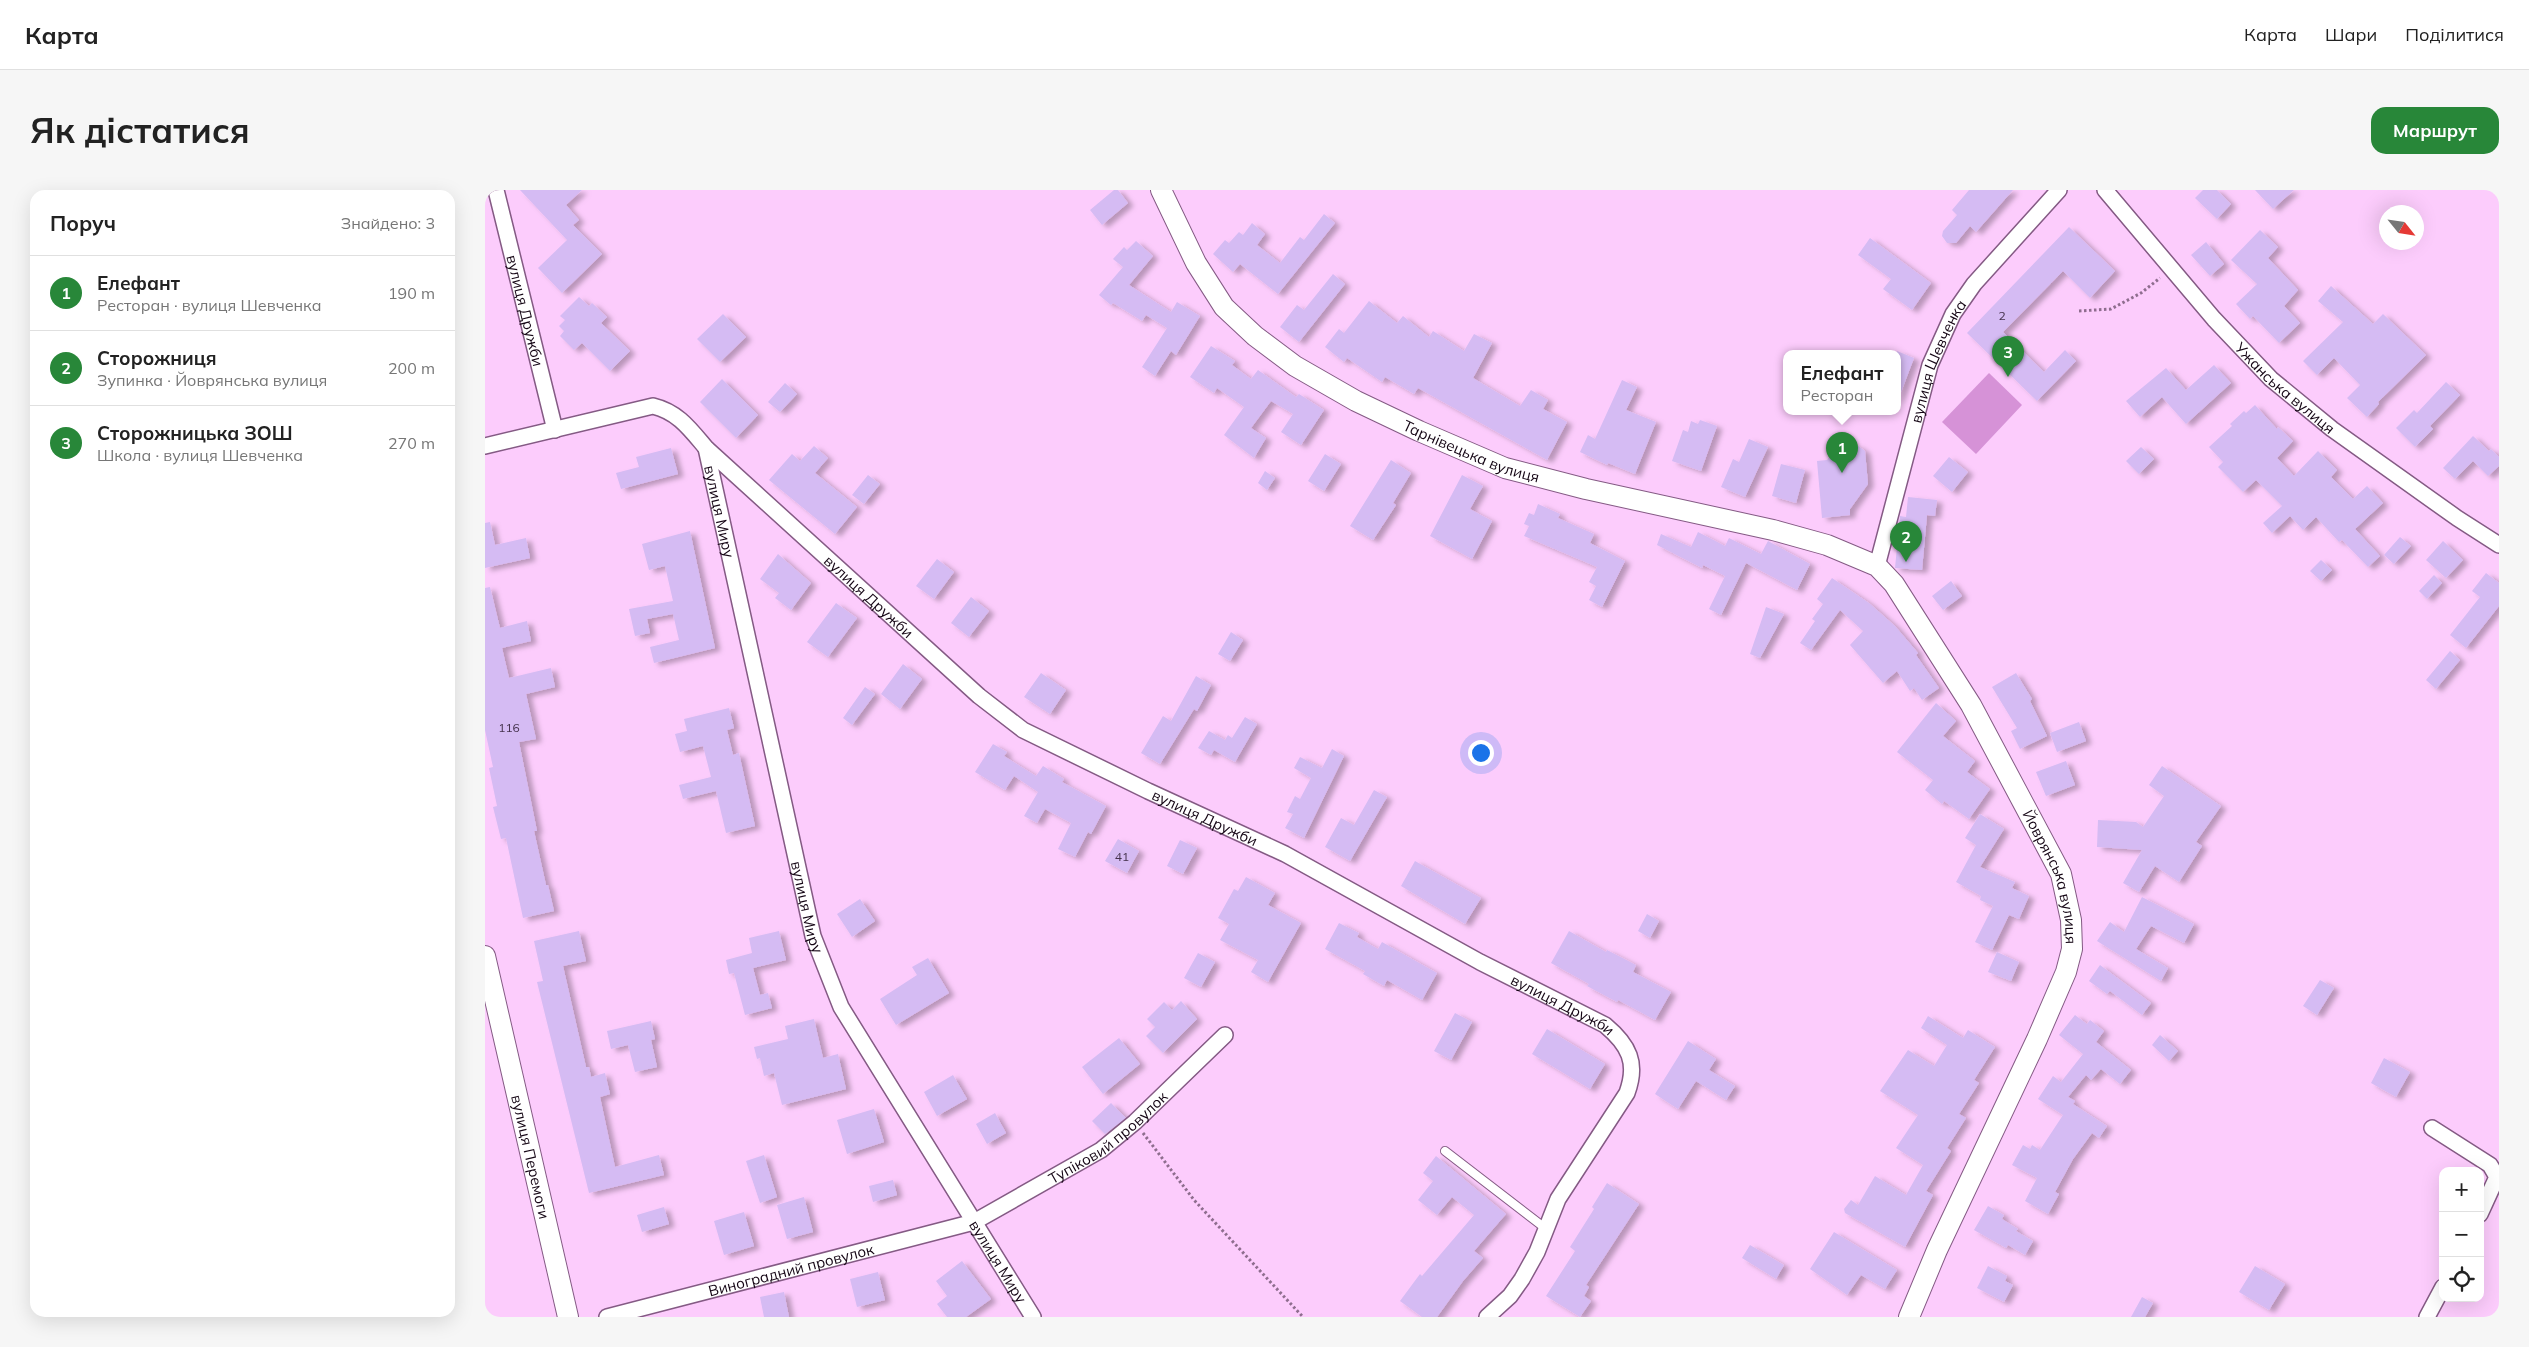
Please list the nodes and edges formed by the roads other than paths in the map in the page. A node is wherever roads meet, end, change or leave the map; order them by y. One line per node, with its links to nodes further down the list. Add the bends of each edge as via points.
1 (496, 190): 5 (street, вулиця Дружби)
2 (1161, 190): 9 (street, Тарнівецька вулиця, via 1195,263 1224,308 1295,366 1356,401 1505,468 1773,530 1827,545)
3 (2059, 190): 9 (street, вулиця Шевченка, via 1973,284 1953,314 1930,365)
4 (2105, 190): 8 (street, Ужанська вулиця, via 2214,319 2271,379 2332,429)
5 (555, 430): 6 (street, вулиця Дружби); 7 (street, вулиця Дружби, via 653,406 669,410 681,419)
6 (485, 446)
7 (706, 448): 16 (street, вулиця Миру, via 813,936 841,1007); 17 (street, вулиця Дружби, via 979,696 1023,730 1285,854 1479,962 1605,1025 1621,1038 1630,1056 1633,1076 1627,1093 1557,1199)
8 (2499, 545)
9 (1877, 566): 23 (street, Йоврянська вулиця, via 1894,584 1971,705 2061,874 2071,920 2072,949 2066,972)
10 (485, 956): 11 (street, вулиця Перемоги)
11 (490, 998): 19 (street, вулиця Перемоги)
12 (1225, 1035): 16 (street, Тупіковий провулок, via 1135,1122 1101,1150)
13 (2432, 1128): 15 (street, via 2490,1164 2497,1178)
14 (1445, 1151): 17 (lane)
15 (2481, 1212)
16 (974, 1222): 20 (street, Виноградний провулок); 21 (street, вулиця Миру)
17 (1545, 1228): 22 (street, вулиця Дружби, via 1537,1252 1522,1279 1510,1296)
18 (2439, 1294): 24 (street)
19 (568, 1317)
20 (607, 1317)
21 (1033, 1317)
22 (1487, 1317)
23 (1909, 1317)
24 (2427, 1317)

